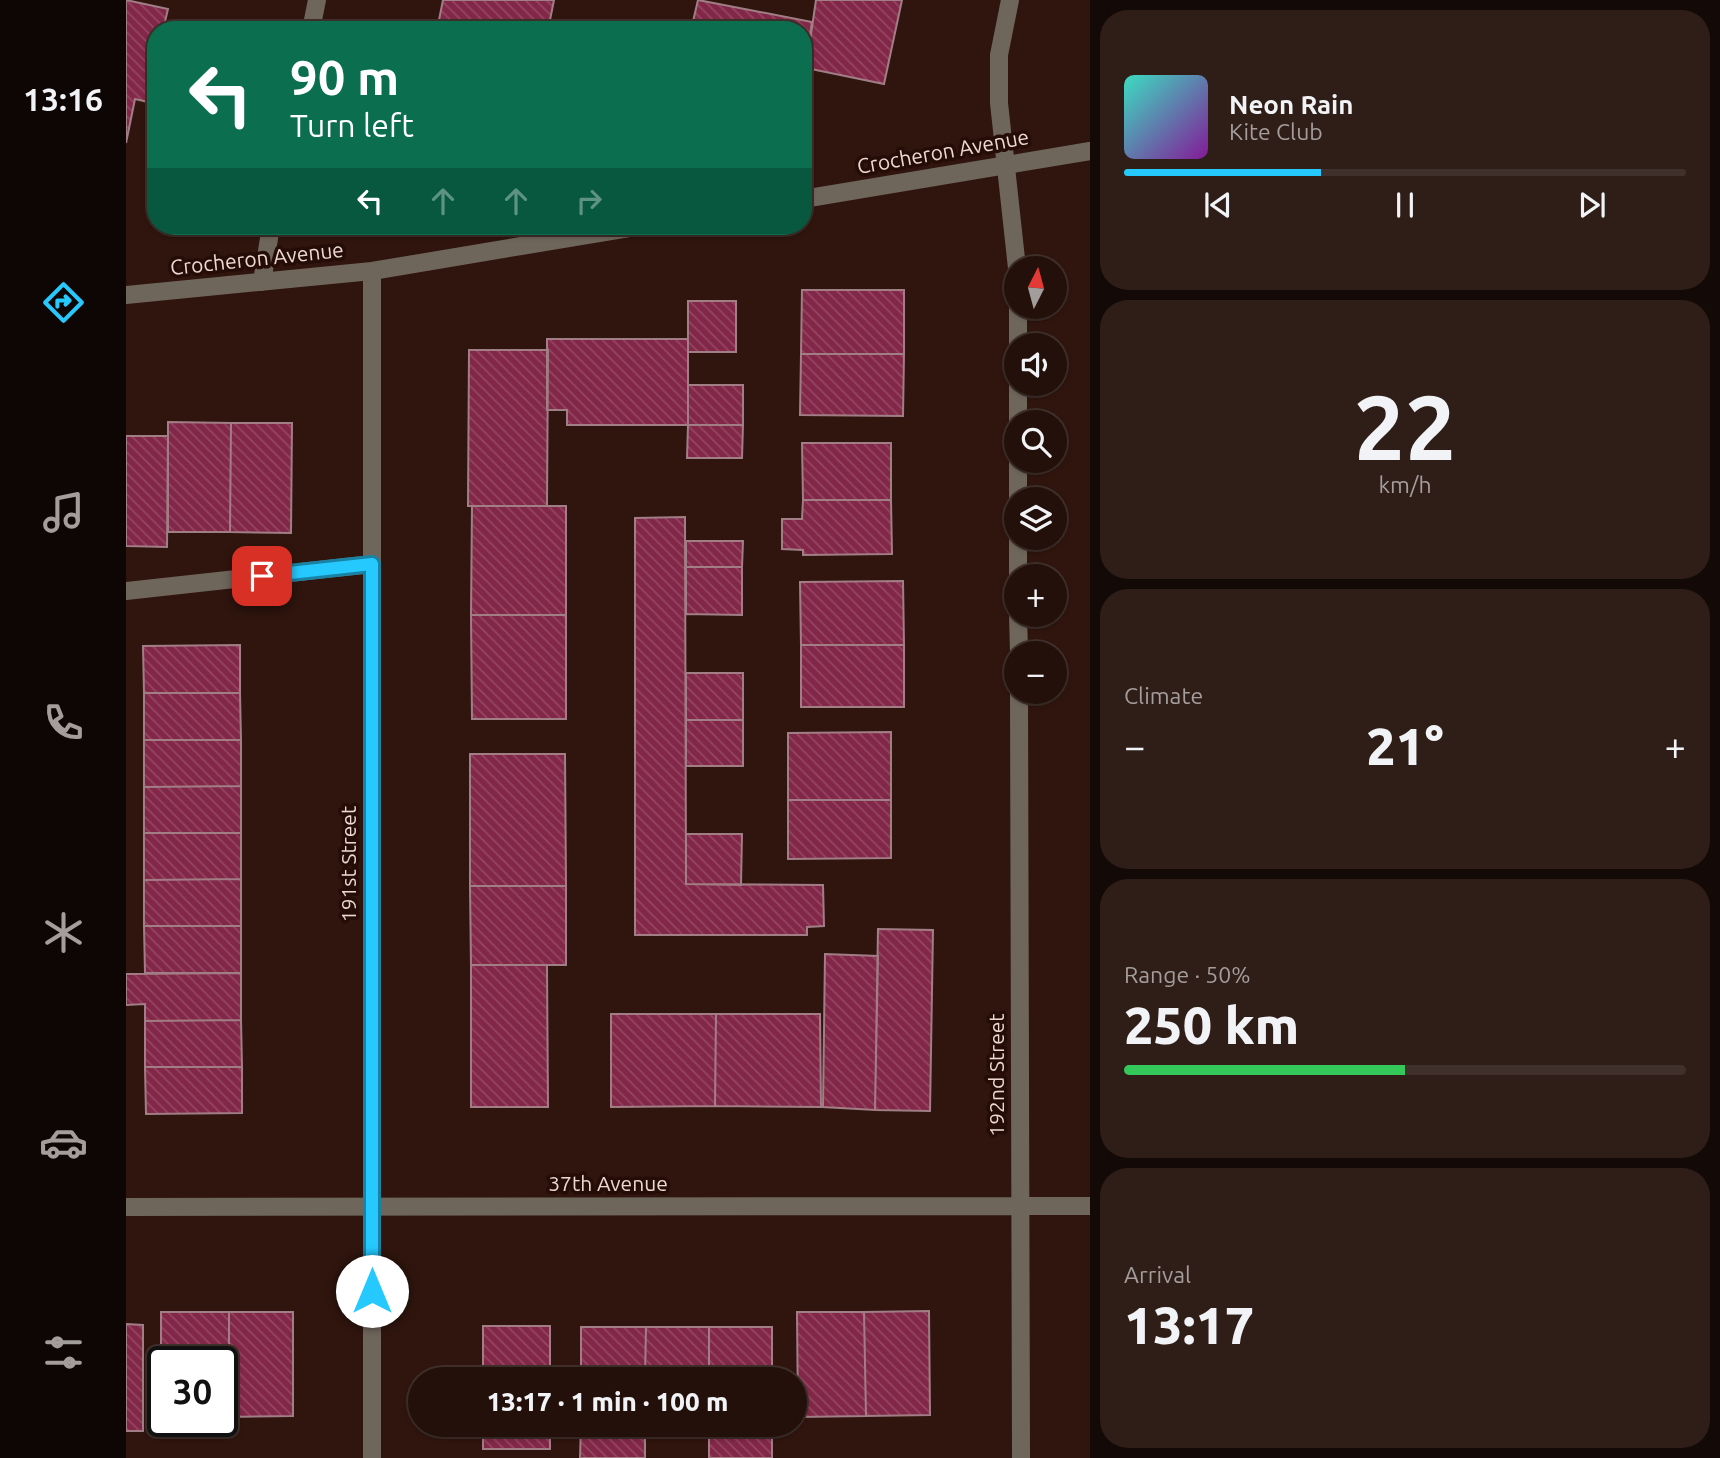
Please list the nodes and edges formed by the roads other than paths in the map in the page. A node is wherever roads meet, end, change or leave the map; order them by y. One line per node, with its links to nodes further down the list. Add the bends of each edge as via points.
1 (317, 0): 3 (street)
2 (1010, 0): 5 (street, via 999,55)
3 (313, 21)
4 (1090, 150): 5 (street, Crocheron Avenue)
5 (1005, 165): 6 (street, Crocheron Avenue); 9 (street)
6 (812, 197)
7 (270, 235): 11 (street)
8 (587, 235): 10 (street, Crocheron Avenue)
9 (1016, 256)
10 (372, 271): 11 (street, Crocheron Avenue); 13 (street, 191st Street)
11 (262, 282): 12 (street, Crocheron Avenue)
12 (126, 295)
13 (372, 564): 14 (street); 18 (street, 191st Street)
14 (126, 591)
15 (1019, 704): 19 (street, 192nd Street)
16 (1090, 1206): 19 (street, 37th Avenue)
17 (126, 1207): 18 (street, 37th Avenue)
18 (372, 1207): 19 (street, 37th Avenue); 20 (street, 191st Street)
19 (1020, 1207): 21 (street, 192nd Street)
20 (372, 1458)
21 (1021, 1458)

